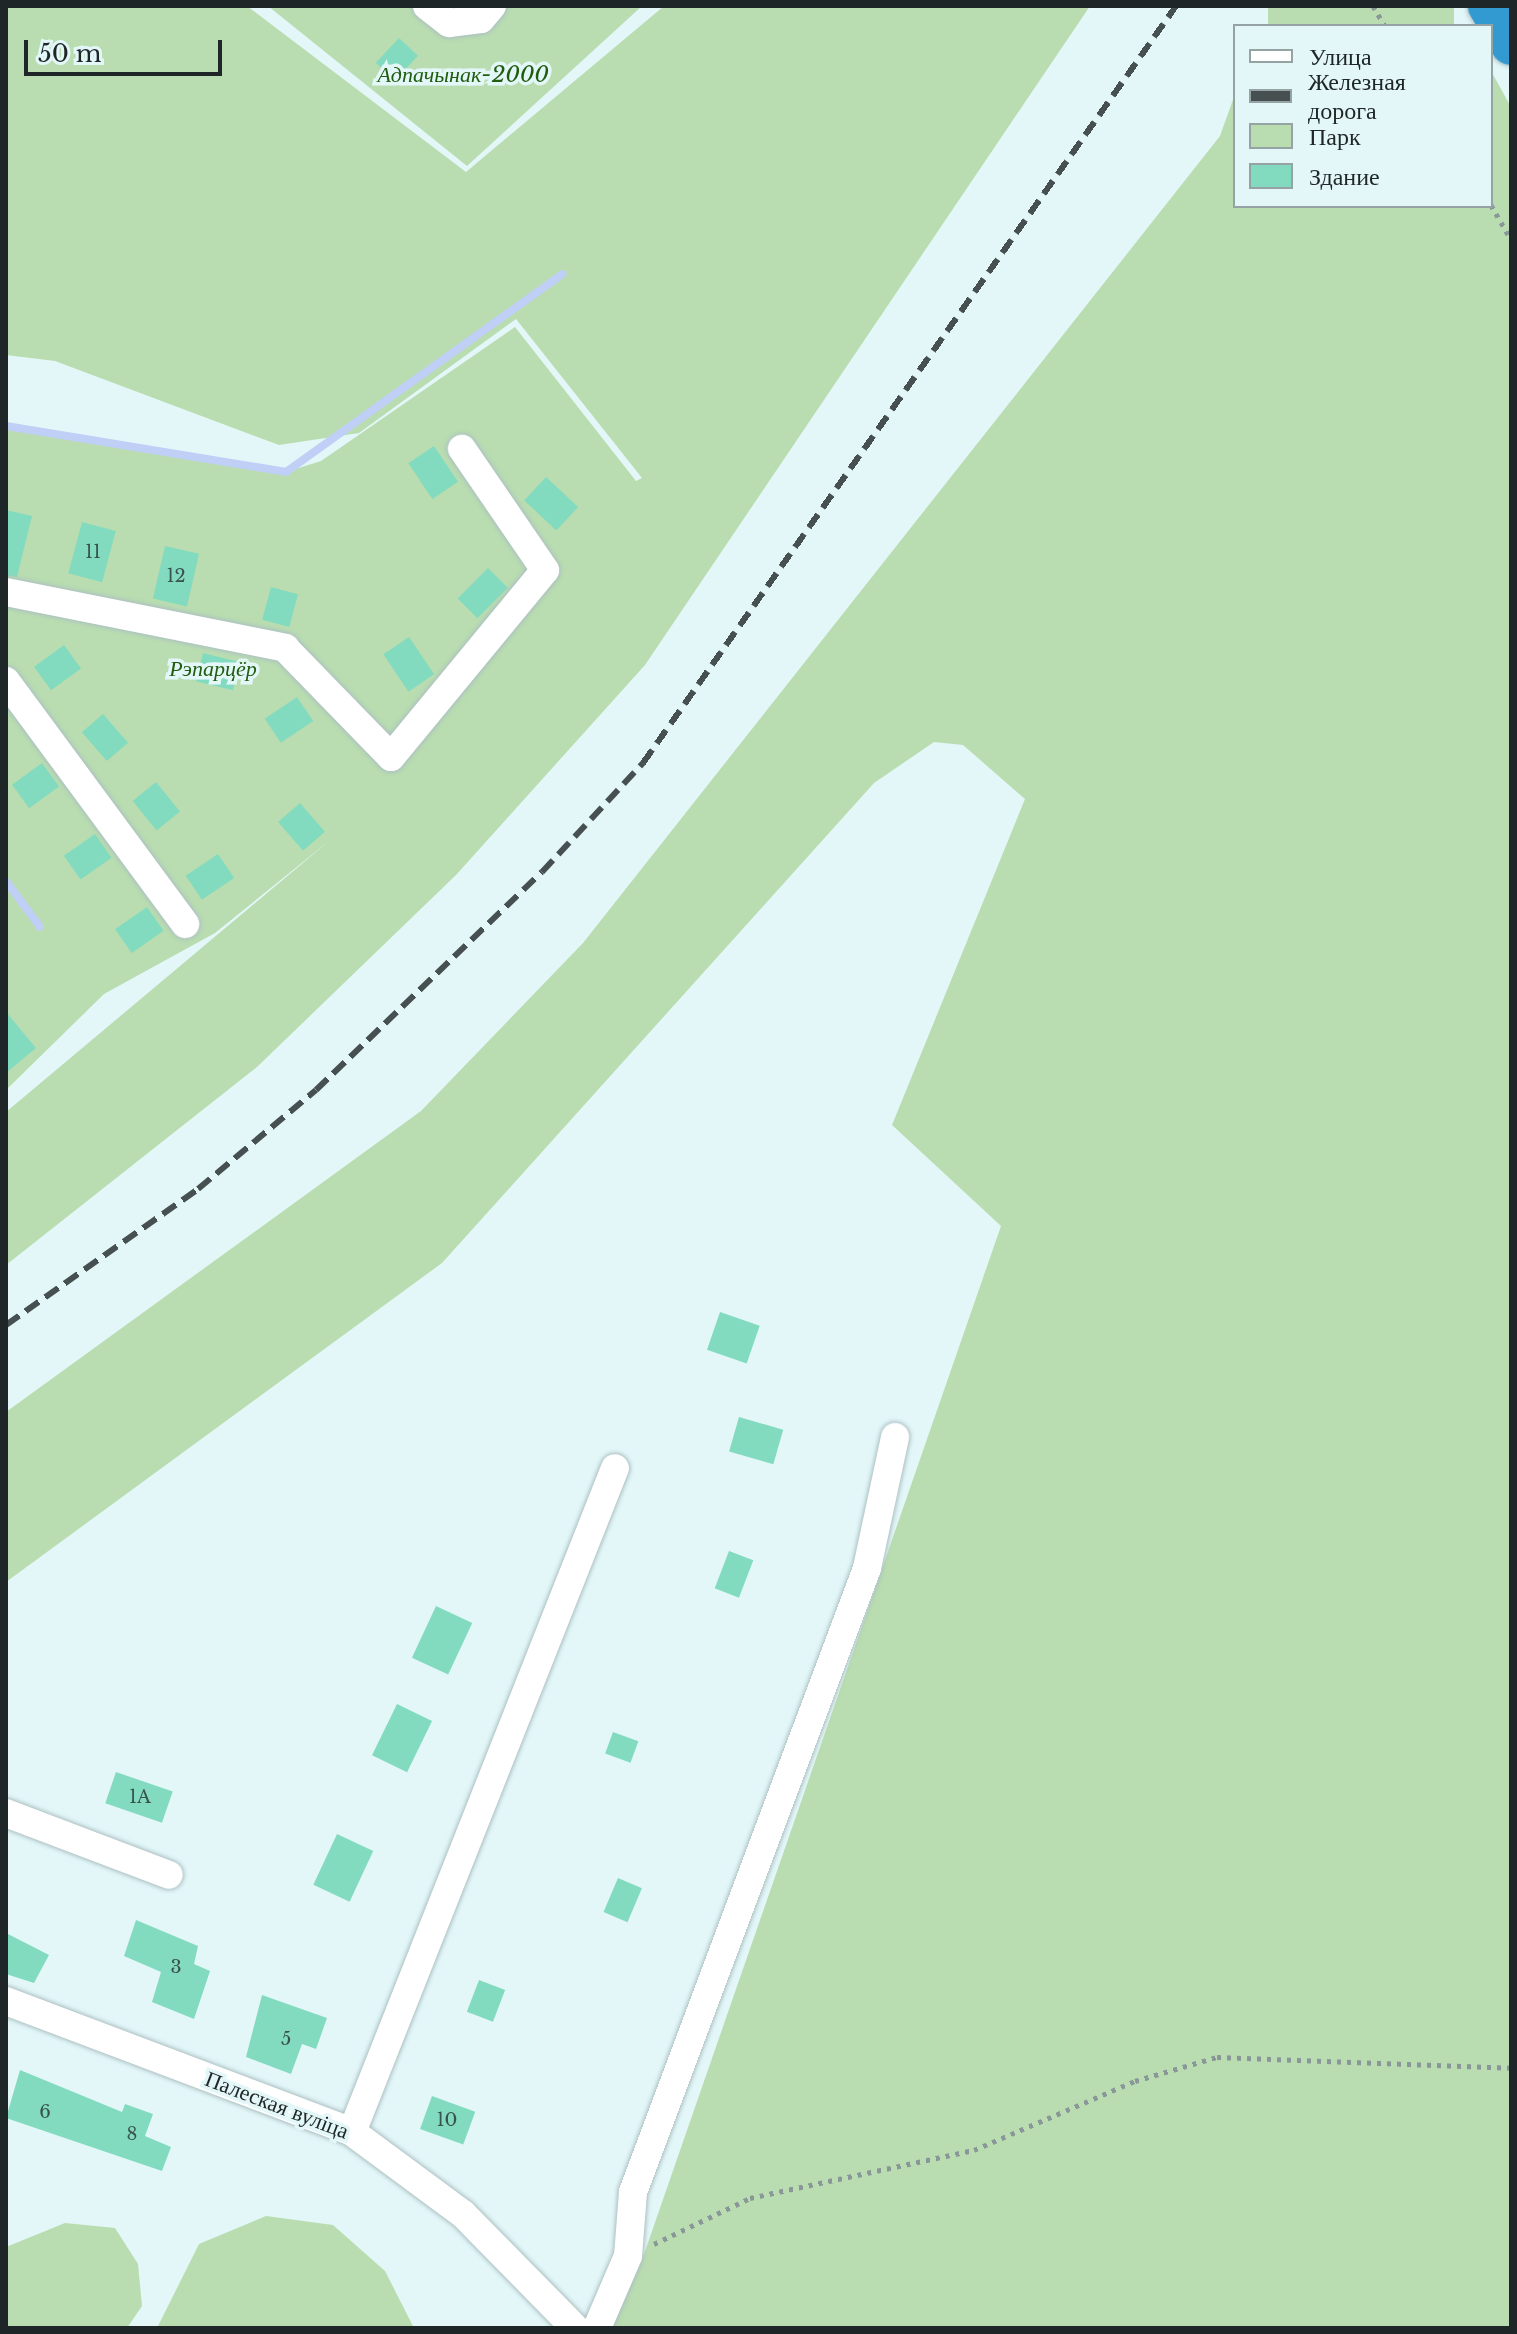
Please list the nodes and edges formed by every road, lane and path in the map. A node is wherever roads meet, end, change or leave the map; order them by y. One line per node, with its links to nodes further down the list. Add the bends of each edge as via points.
1 (427, 6): 2 (street, via 449,23 481,19)
2 (492, 6)
3 (1373, 6): 5 (path)
4 (1488, 6): 6 (highway)
5 (1384, 24)
6 (1511, 45)
7 (1493, 208): 8 (path)
8 (1511, 239)
9 (462, 449): 10 (street, via 545,570 391,757 285,648)
10 (6, 592)
11 (6, 681): 12 (street)
12 (185, 924)
13 (895, 1437): 20 (street, via 867,1568 633,2192)
14 (615, 1468): 19 (street)
15 (6, 1813): 16 (street)
16 (169, 1875)
17 (6, 2001): 19 (street, Палеская вуліца)
18 (1511, 2068): 20 (path, via 1217,2057 1135,2081 974,2150 750,2198)
19 (352, 2132): 21 (street, Палеская вуліца, via 463,2214 552,2297)
20 (628, 2256): 22 (street)
21 (575, 2328)
22 (597, 2328)

